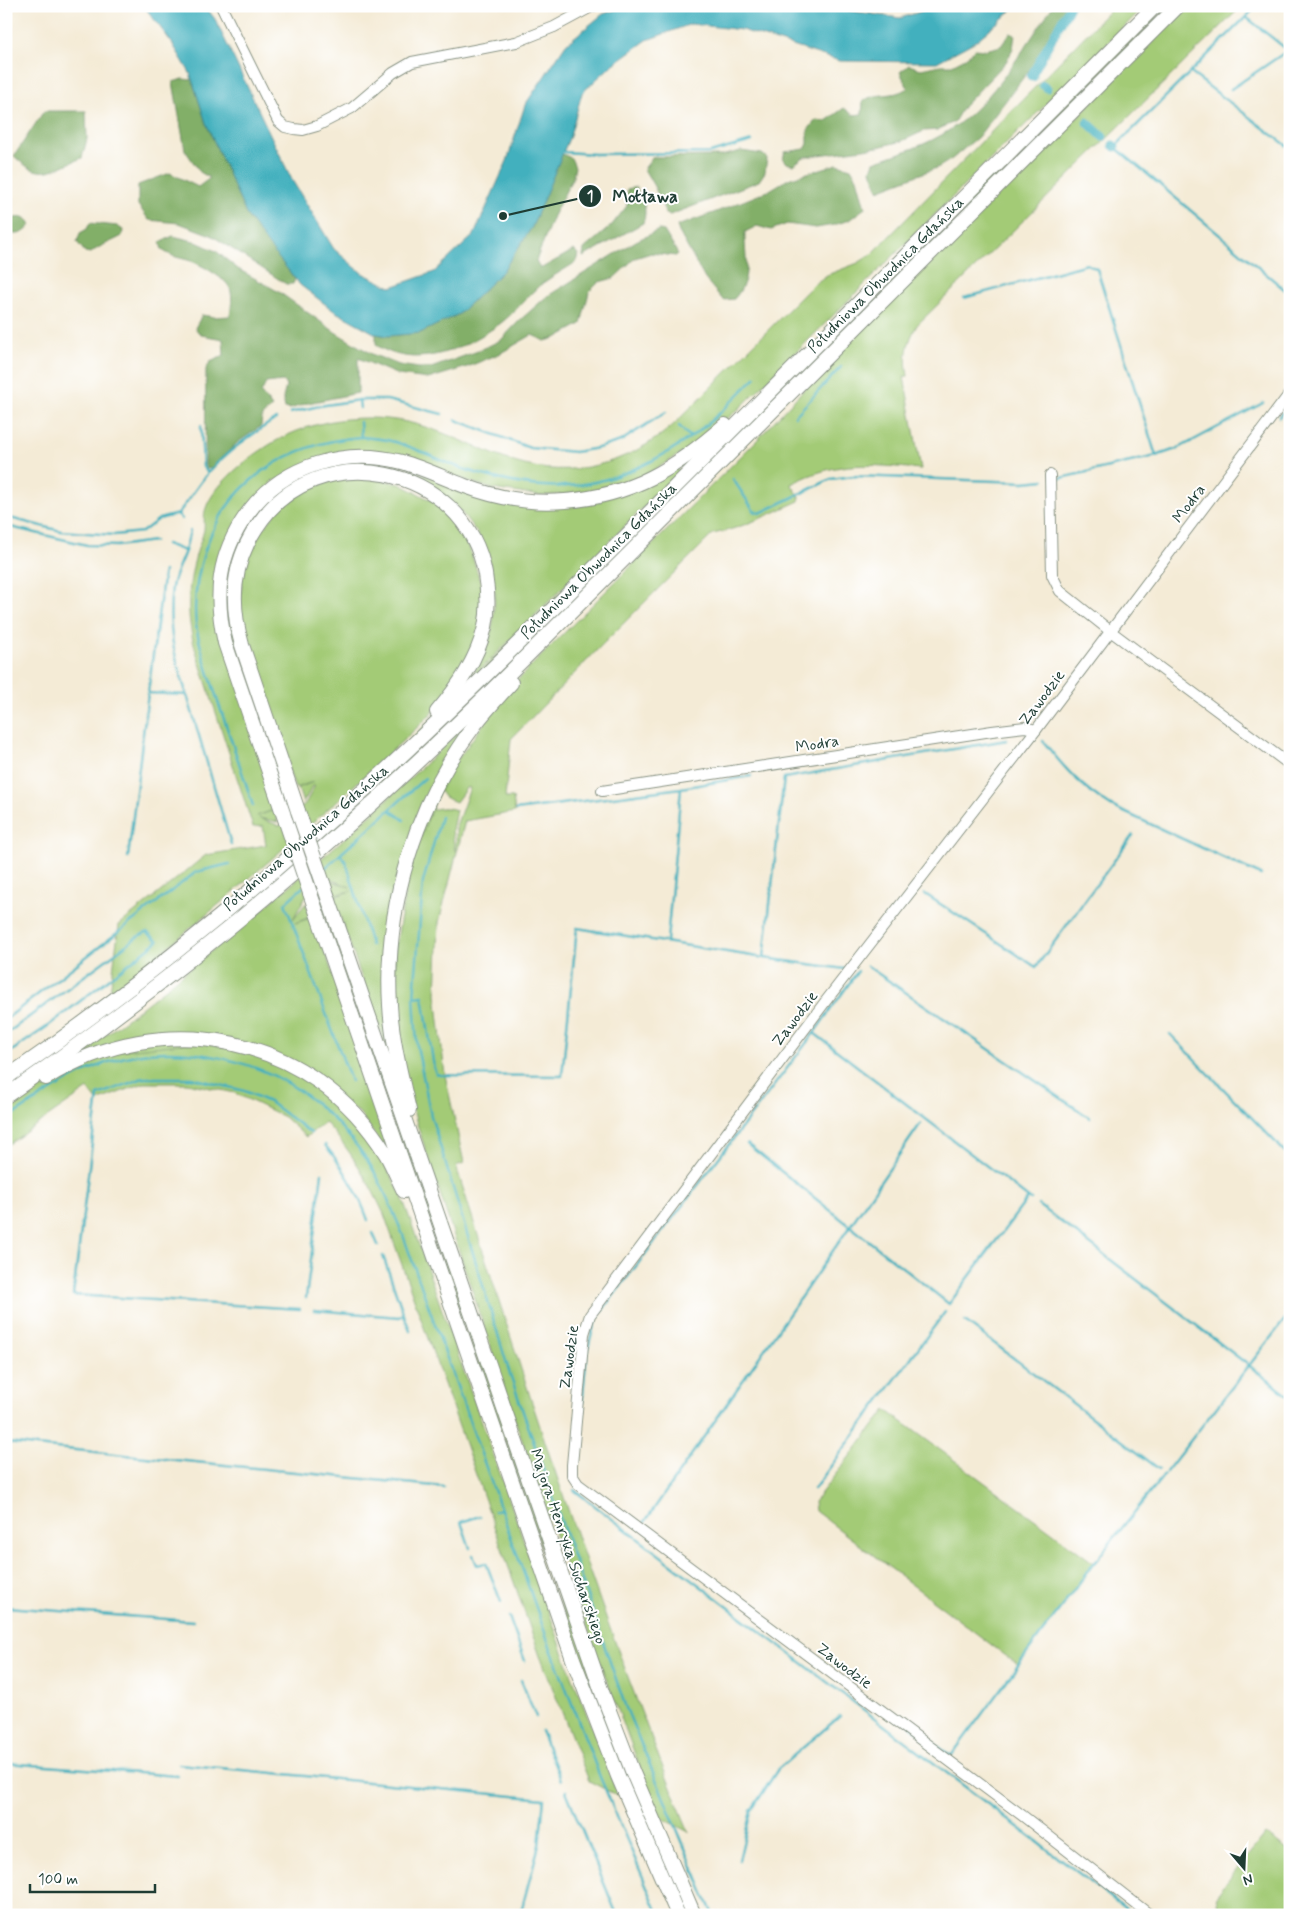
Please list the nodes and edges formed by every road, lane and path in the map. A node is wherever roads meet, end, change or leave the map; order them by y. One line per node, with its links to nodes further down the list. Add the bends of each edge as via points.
1 (221, 6): 2 (street, via 278,121 285,127 303,130 352,108 393,73 412,62 516,42 554,27)
2 (593, 6)
3 (1155, 6): 6 (highway, Południowa Obwodnica Gdańska)
4 (1178, 6): 8 (highway, Południowa Obwodnica Gdańska)
5 (1290, 393): 9 (street, Modra)
6 (767, 394): 11 (highway, Południowa Obwodnica Gdańska); 18 (highway, bridge, via 744,408 665,470 632,487 596,497 549,502 508,498 467,487 402,462 384,458 340,458 309,466 282,480 248,512 231,540 222,569 219,614 225,643)
7 (1050, 475): 9 (street, via 1052,575 1060,591)
8 (554, 628): 15 (highway, Południowa Obwodnica Gdańska, via 388,789 282,883 113,1019); 17 (highway, via 538,654 488,708 456,752 420,823 402,880 391,952 390,1006 400,1074 424,1158)
9 (1109, 630): 10 (street, Zawodzie); 12 (street)
10 (1036, 730): 13 (street, Modra, via 1017,728); 21 (street, Zawodzie, via 819,1010 590,1315 584,1334 572,1475 578,1484 1023,1816)
11 (415, 744): 14 (highway, Południowa Obwodnica Gdańska, via 291,856 184,946); 17 (highway, bridge, via 464,676 486,626 488,596 480,553 473,537 441,499 428,490 385,473 336,474 302,486 270,509 247,542 234,585 236,625)
12 (1290, 766)
13 (602, 792)
14 (6, 1078)
15 (6, 1096)
16 (6, 1104): 18 (highway, via 59,1070 88,1056 129,1043 187,1037 254,1049 291,1064 310,1076 357,1116 385,1153)
17 (426, 1184): 20 (highway, Majora Henryka Sucharskiego, via 602,1695)
18 (428, 1236): 19 (highway, Majora Henryka Sucharskiego, via 574,1659 618,1776)
19 (678, 1915)
20 (694, 1915)
21 (1150, 1915)

